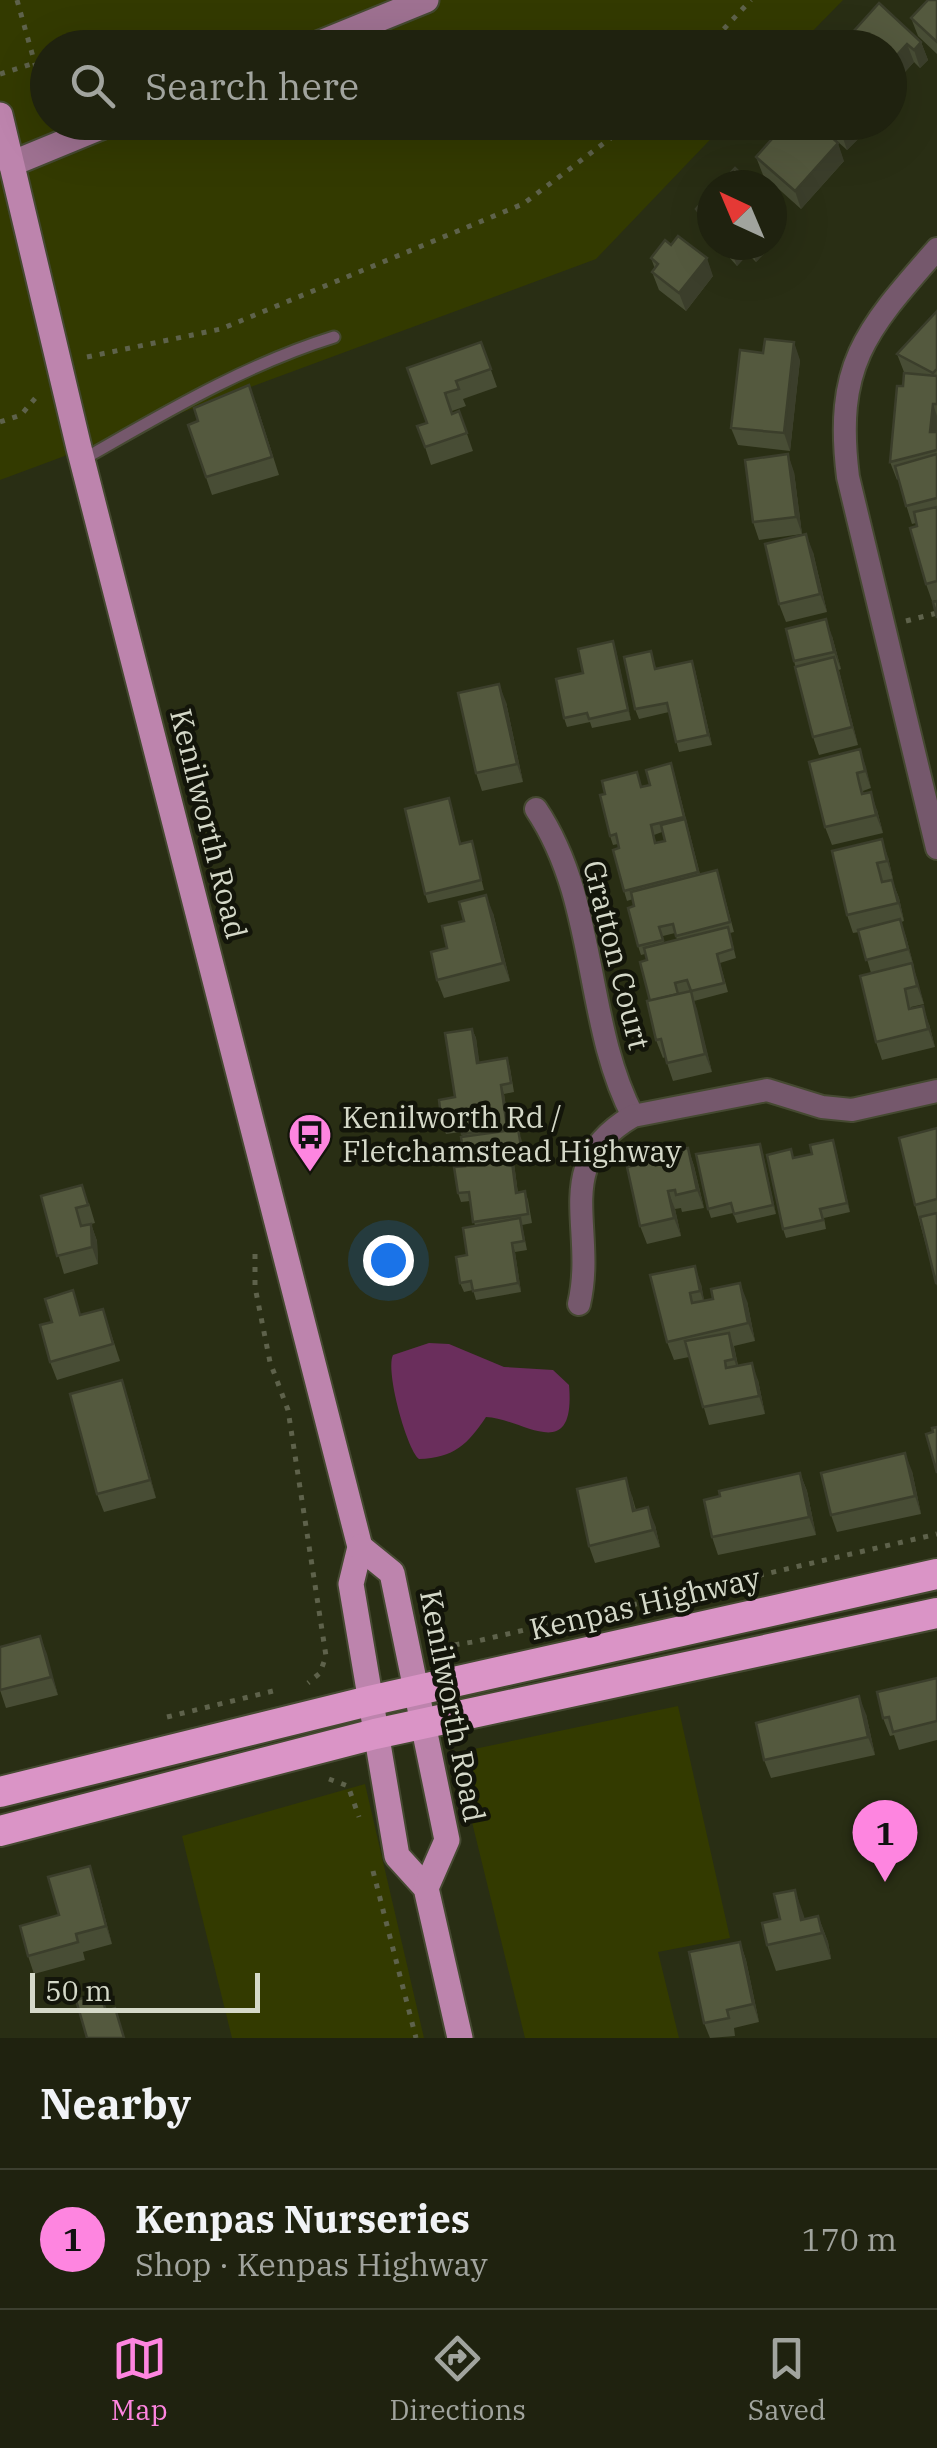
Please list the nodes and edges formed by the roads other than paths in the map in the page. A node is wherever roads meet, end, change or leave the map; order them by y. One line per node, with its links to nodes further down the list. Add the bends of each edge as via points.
1 (426, 0): 2 (street)
2 (351, 30)
3 (0, 115): 5 (main road, Kenilworth Road)
4 (69, 140): 5 (street)
5 (6, 166): 8 (main road, Kenilworth Road)
6 (937, 249): 10 (street, via 863,343 847,386 842,434)
7 (334, 338): 8 (lane, via 187,400)
8 (82, 460): 14 (main road, Kenilworth Road)
9 (536, 810): 12 (street, Gratton Court, via 558,848 589,952 612,1067)
10 (937, 848)
11 (937, 1091): 12 (street, via 852,1110 768,1090)
12 (633, 1116): 13 (street, via 597,1143 582,1174 587,1272)
13 (579, 1304)
14 (360, 1547): 17 (main road, Kenilworth Road, via 392,1574); 18 (main road, Kenilworth Road, via 351,1584)
15 (937, 1574): 17 (highway, Kenpas Highway)
16 (937, 1613): 19 (highway)
17 (415, 1691): 18 (highway, Kenpas Highway); 19 (main road, Kenilworth Road)
18 (369, 1701): 20 (main road, Kenilworth Road); 21 (highway, Kenpas Highway)
19 (421, 1725): 20 (highway); 23 (main road, Kenilworth Road, via 447,1840)
20 (376, 1734): 22 (highway); 23 (main road, Kenilworth Road, via 397,1856)
21 (0, 1792)
22 (0, 1832)
23 (426, 1888): 24 (main road, Kenilworth Road)
24 (460, 2038)

